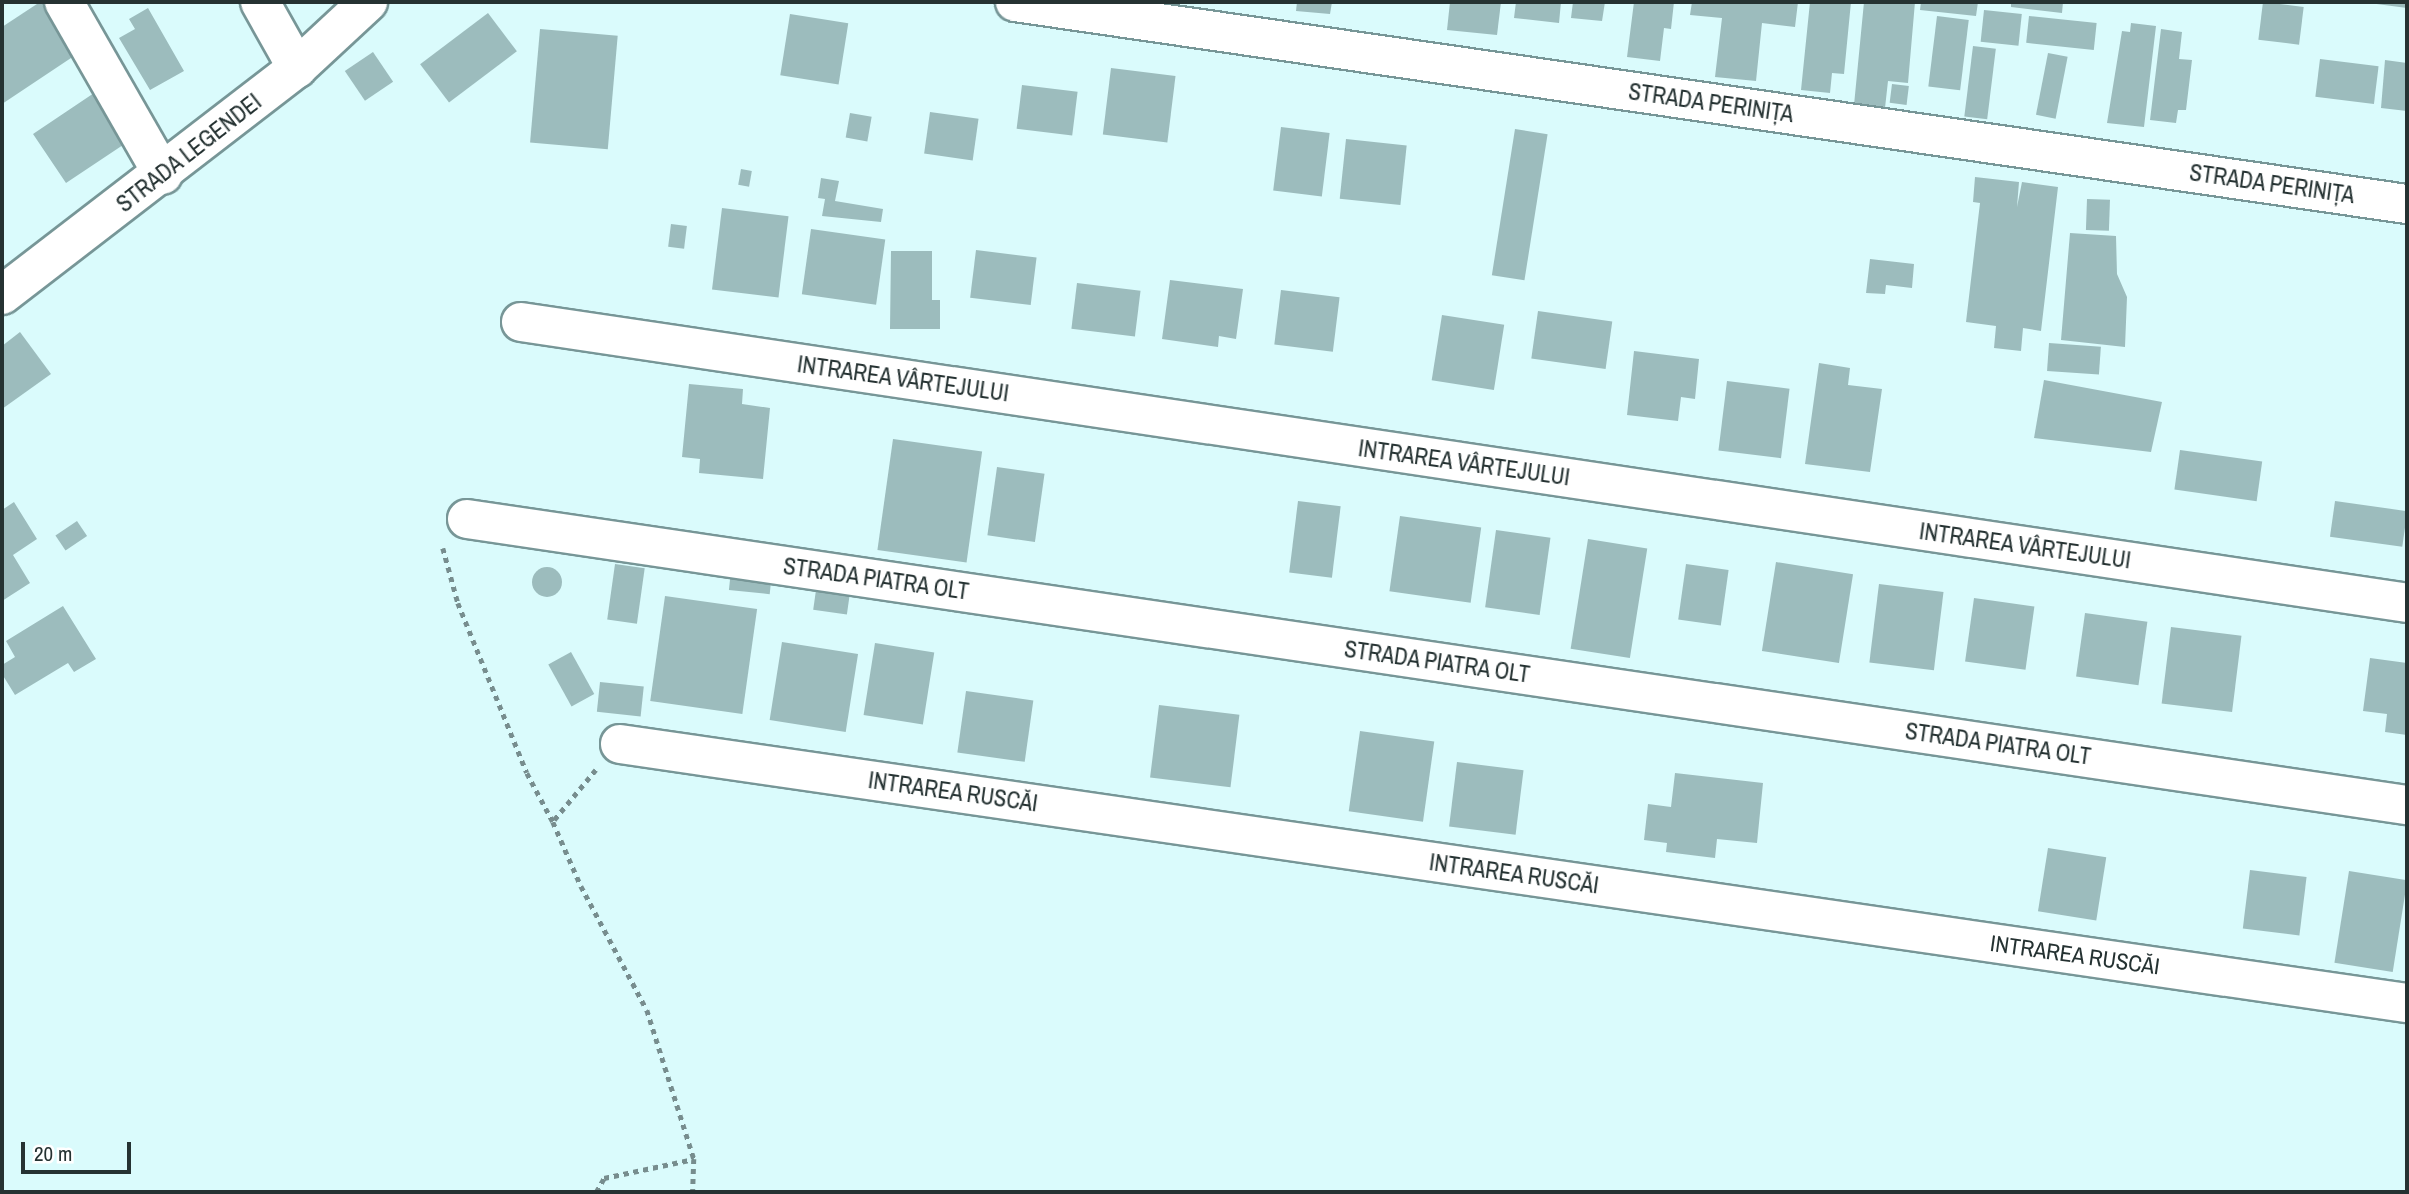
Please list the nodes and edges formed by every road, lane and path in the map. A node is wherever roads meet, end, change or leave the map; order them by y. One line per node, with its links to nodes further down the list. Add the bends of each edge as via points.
1 (64, 2): 6 (street)
2 (260, 2): 5 (street)
3 (368, 2): 5 (street, STRADA LEGENDEI)
4 (1015, 2): 7 (street, STRADA PERINIȚA)
5 (297, 68): 6 (street, STRADA LEGENDEI)
6 (163, 175): 8 (street, STRADA LEGENDEI)
7 (2407, 204)
8 (2, 295)
9 (521, 322): 11 (street, INTRAREA VÂRTEJULUI)
10 (467, 519): 13 (street, STRADA PIATRA OLT); 14 (path, via 451,523 441,532 445,566 527,773)
11 (2407, 603)
12 (620, 744): 14 (path); 15 (street, INTRAREA RUSCĂI)
13 (2407, 805)
14 (553, 822): 16 (path, via 581,886 647,1010)
15 (2407, 1003)
16 (694, 1159): 17 (path, via 604,1178); 18 (path)
17 (596, 1192)
18 (693, 1192)

